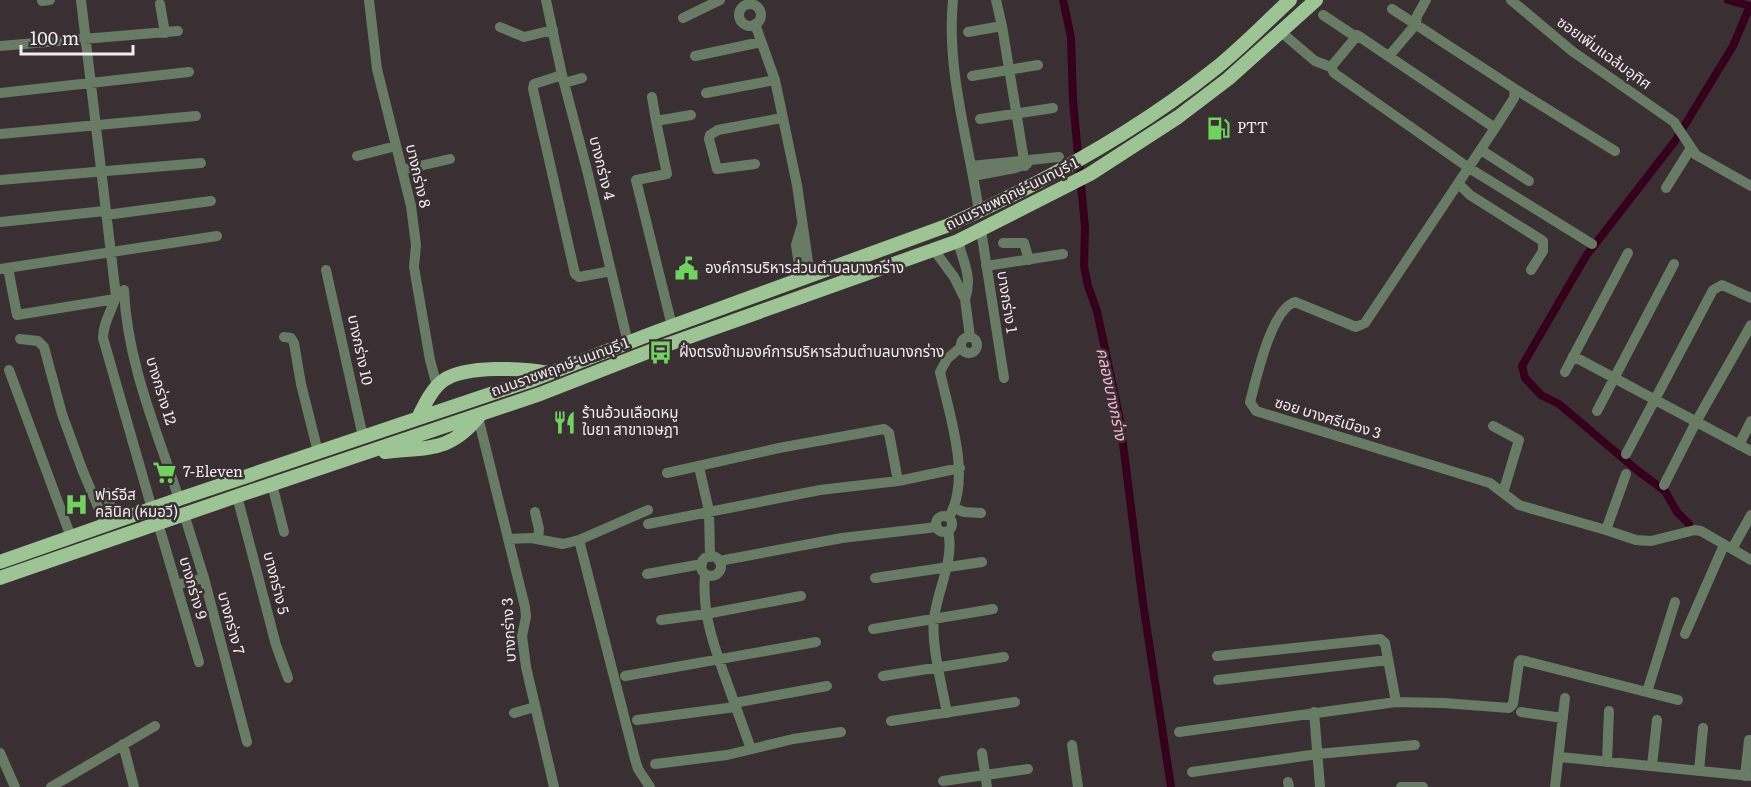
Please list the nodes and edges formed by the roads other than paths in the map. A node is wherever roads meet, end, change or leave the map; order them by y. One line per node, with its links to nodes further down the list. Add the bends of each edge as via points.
1 (81, 0): 25 (street)
2 (369, 0): 53 (street, บางกร่าง 8, via 377,69)
3 (546, 0): 19 (street, บางกร่าง 4)
4 (720, 0): 15 (street)
5 (953, 0): 66 (street, via 952,51)
6 (996, 0): 17 (street)
7 (1290, 0): 59 (main road, ถนนราชพฤกษ์-นนทบุรี 1, via 1217,67 1162,108 1089,154)
8 (1316, 0): 22 (main road, ถนนราชพฤกษ์-นนทบุรี 1)
9 (1426, 0): 16 (street)
10 (1511, 0): 54 (street, ซอยเพิ่มแฉล้มอุทิศ, via 1572,51 1674,122)
11 (743, 3): 26 (street, via 741,20 747,25 755,24)
12 (160, 4): 23 (street)
13 (1392, 9): 16 (street)
14 (1323, 15): 24 (street)
15 (683, 18)
16 (1416, 24): 29 (street); 39 (street)
17 (1002, 26): 21 (street); 32 (street)
18 (500, 27): 19 (street, via 524,37)
19 (553, 30): 36 (street, บางกร่าง 4)
20 (178, 32): 23 (street)
21 (968, 32)
22 (1281, 32): 31 (street, via 1315,61); 76 (main road, ถนนราชพฤกษ์-นนทบุรี 1, via 1179,117 1090,174)
23 (165, 33): 25 (street)
24 (1356, 37): 29 (street); 31 (street)
25 (85, 39): 27 (street); 38 (street)
26 (761, 42): 28 (street); 37 (street)
27 (0, 46)
28 (695, 56)
29 (1389, 56): 51 (street)
30 (1038, 65): 32 (street)
31 (1331, 67): 63 (street, via 1381,108)
32 (1008, 70): 34 (street); 44 (street)
33 (189, 72): 38 (street)
34 (972, 76)
35 (582, 78): 36 (street)
36 (563, 79): 93 (street, บางกร่าง 4); 93 (street, via 534,84 532,89 574,274 579,277)
37 (775, 80): 41 (street); 47 (street)
38 (90, 83): 40 (street); 50 (street)
39 (1515, 89): 51 (street, ซอย บางศรีเมือง 3, via 1514,98); 56 (street)
40 (0, 93)
41 (706, 93)
42 (652, 97): 49 (street)
43 (1053, 108): 44 (street)
44 (1016, 113): 48 (street); 60 (street)
45 (691, 115): 49 (street)
46 (196, 116): 50 (street)
47 (782, 118): 62 (street, via 718,130 710,135 717,169); 94 (street, via 803,222 796,244)
48 (980, 119)
49 (656, 121): 100 (street, via 667,174 636,180)
50 (95, 126): 52 (street); 65 (street)
51 (1495, 128): 55 (street, ซอย บางศรีเมือง 3)
52 (0, 134)
53 (396, 146): 57 (street); 64 (street, บางกร่าง 8)
54 (1691, 148): 70 (street, via 1698,156); 71 (street)
55 (1481, 150): 63 (street, ซอย บางศรีเมือง 3); 68 (street)
56 (1615, 151)
57 (357, 156)
58 (450, 159): 64 (street)
59 (1065, 161): 60 (street); 73 (main road, ถนนราชพฤกษ์-นนทบุรี 1)
60 (1027, 162): 66 (street)
61 (201, 163): 65 (street)
62 (755, 164)
63 (1469, 168): 69 (street, ซอย บางศรีเมือง 3); 80 (street)
64 (402, 170): 105 (street, บางกร่าง 8, via 413,223 414,267)
65 (101, 171): 67 (street); 74 (street)
66 (972, 171): 73 (street)
67 (0, 180)
68 (1528, 181)
69 (1459, 184): 92 (street, via 1543,241 1543,251); 136 (street, ซอย บางศรีเมือง 3, via 1362,326 1301,304 1287,307 1266,346 1250,402 1256,411 1490,483)
70 (1751, 186)
71 (1666, 188)
72 (211, 201): 74 (street)
73 (979, 212): 94 (main road, ถนนราชพฤกษ์-นนทบุรี 1)
74 (106, 213): 75 (street); 82 (street)
75 (0, 222)
76 (981, 230): 78 (main road, ถนนราชพฤกษ์-นนทบุรี 1); 88 (street, บางกร่าง 1)
77 (217, 237): 82 (street)
78 (958, 241): 81 (main road, ถนนราชพฤกษ์-นนทบุรี 1); 85 (street)
79 (1003, 243): 86 (street, via 1024,243)
80 (1592, 244)
81 (934, 250): 89 (street); 115 (main road, ถนนราชพฤกษ์-นนทบุรี 1)
82 (110, 252): 90 (street); 97 (street)
83 (1628, 253): 104 (street)
84 (1064, 254): 86 (street)
85 (963, 259): 89 (street); 98 (street, via 969,280)
86 (1029, 260): 88 (street)
87 (1674, 264): 111 (street)
88 (986, 266): 110 (street, บางกร่าง 1)
89 (948, 268): 98 (street)
90 (4, 269): 97 (street, via 17,315)
91 (326, 270): 121 (street, บางกร่าง 10)
92 (1531, 270)
93 (610, 271): 103 (street, บางกร่าง 4)
94 (805, 278): 100 (main road, ถนนราชพฤกษ์-นนทบุรี 1)
95 (124, 290): 138 (street, บางกร่าง 12, via 142,387)
96 (1751, 298): 113 (street, via 1722,285 1713,290)
97 (115, 299): 139 (street, via 103,324 103,338)
98 (965, 299): 129 (street, via 970,337 963,339 940,372)
99 (1751, 325): 118 (street)
100 (672, 326): 103 (main road, ถนนราชพฤกษ์-นนทบุรี 1)
101 (284, 337): 125 (street, via 294,343)
102 (20, 339): 148 (street, via 38,340 44,347 82,469)
103 (628, 343): 108 (main road, ถนนราชพฤกษ์-นนทบุรี 1)
104 (1573, 356): 107 (street); 111 (street)
105 (430, 360): 109 (street); 112 (street, บางกร่าง 8)
106 (9, 370): 154 (street)
107 (1564, 372)
108 (550, 373): 109 (main road, via 515,369); 116 (main road, ถนนราชพฤกษ์-นนทบุรี 1)
109 (459, 374): 112 (main road)
110 (1004, 378)
111 (1614, 378): 113 (street); 114 (street)
112 (437, 386): 116 (main road)
113 (1656, 401): 118 (street); 126 (street)
114 (1597, 411)
115 (480, 415): 120 (main road); 122 (street, บางกร่าง 3); 127 (main road, ถนนราชพฤกษ์-นนทบุรี 1)
116 (418, 418): 121 (main road, ถนนราชพฤกษ์-นนทบุรี 1)
117 (1751, 421): 123 (street)
118 (1696, 422): 123 (street); 134 (street)
119 (1493, 426): 136 (street, via 1519,440)
120 (467, 429): 122 (street); 127 (main road, via 438,447)
121 (363, 437): 125 (main road, ถนนราชพฤกษ์-นนทบุรี 1)
122 (483, 437): 155 (street, บางกร่าง 3)
123 (1739, 445): 124 (street)
124 (1751, 451)
125 (318, 452): 138 (main road, ถนนราชพฤกษ์-นนทบุรี 1)
126 (1626, 454)
127 (357, 455): 133 (main road, ถนนราชพฤกษ์-นนทบุรี 1)
128 (699, 467): 130 (street); 132 (street, via 884,429 889,433); 141 (street)
129 (960, 468): 132 (street); 143 (street)
130 (667, 473)
131 (1626, 474): 151 (street)
132 (898, 481): 141 (street, via 820,490)
133 (272, 484): 137 (main road, ถนนราชพฤกษ์-นนทบุรี 1); 153 (street)
134 (1664, 484)
135 (106, 492): 148 (street)
136 (1503, 493): 151 (street, ซอย บางศรีเมือง 3, via 1519,506)
137 (237, 496): 145 (main road, ถนนราชพฤกษ์-นนทบุรี 1); 186 (street, บางกร่าง 5)
138 (179, 499): 139 (main road, ถนนราชพฤกษ์-นนทบุรี 1)
139 (152, 509): 148 (main road, ถนนราชพฤกษ์-นนทบุรี 1)
140 (648, 510): 157 (street)
141 (709, 511): 149 (street); 162 (street)
142 (535, 512): 156 (street)
143 (951, 513): 144 (street); 150 (street, via 939,517); 152 (street, via 953,522)
144 (981, 513)
145 (184, 514): 147 (main road, ถนนราชพฤกษ์-นนทบุรี 1); 166 (street, บางกร่าง 7)
146 (1751, 515): 158 (street)
147 (158, 522): 165 (main road, ถนนราชพฤกษ์-นนทบุรี 1); 168 (street, บางกร่าง 9)
148 (111, 524): 154 (main road, ถนนราชพฤกษ์-นนทบุรี 1)
149 (648, 524)
150 (937, 527): 152 (street); 162 (street, via 842,538)
151 (1606, 530): 158 (street, ซอย บางศรีเมือง 3, via 1652,541 1695,530)
152 (948, 531): 163 (street)
153 (284, 532)
154 (71, 537): 160 (main road, ถนนราชพฤกษ์-นนทบุรี 1)
155 (508, 539): 156 (street); 195 (street, บางกร่าง 3, via 525,607 522,643)
156 (538, 539): 157 (street, via 563,544)
157 (579, 540): 233 (street, via 638,769)
158 (1728, 547): 159 (street); 176 (street)
159 (1751, 560)
160 (0, 562)
161 (982, 562): 163 (street)
162 (709, 564): 164 (street); 172 (street, via 704,590)
163 (946, 566): 167 (street); 174 (street)
164 (647, 574)
165 (0, 578)
166 (204, 578): 168 (street); 210 (street, บางกร่าง 7)
167 (876, 578)
168 (176, 585): 182 (street, บางกร่าง 9)
169 (801, 596): 172 (street)
170 (1675, 602): 189 (street)
171 (993, 609): 174 (street)
172 (706, 614): 173 (street); 180 (street)
173 (661, 620)
174 (934, 620): 175 (street); 183 (street)
175 (873, 629)
176 (1685, 634)
177 (816, 642): 180 (street)
178 (1217, 656): 181 (street, via 1380,639 1385,643)
179 (1004, 657): 183 (street)
180 (719, 659): 184 (street); 194 (street)
181 (1388, 660): 187 (street); 193 (street)
182 (199, 662)
183 (939, 668): 185 (street); 197 (street)
184 (625, 676)
185 (883, 676)
186 (288, 678)
187 (1218, 680)
188 (827, 686): 194 (street)
189 (1647, 692): 191 (street); 193 (street, via 1521,660 1512,707)
190 (1565, 698): 201 (street)
191 (1678, 700)
192 (1015, 702): 197 (street)
193 (1396, 702): 198 (street)
194 (735, 705): 202 (street); 214 (street)
195 (535, 707): 200 (street); 232 (street, บางกร่าง 3)
196 (1609, 711): 219 (street)
197 (947, 712): 204 (street)
198 (1314, 712): 208 (street); 217 (street)
199 (1521, 712): 201 (street)
200 (514, 713)
201 (1563, 718): 218 (street)
202 (637, 720)
203 (1657, 720): 221 (street)
204 (891, 721)
205 (155, 726): 211 (street)
206 (1703, 728): 223 (street)
207 (841, 732): 214 (street)
208 (1179, 732)
209 (1749, 740): 225 (street)
210 (247, 742)
211 (123, 744): 230 (street); 231 (street)
212 (1072, 745): 234 (street)
213 (1415, 745): 217 (street)
214 (752, 749): 220 (street)
215 (0, 753): 228 (street)
216 (982, 753): 227 (street)
217 (1318, 754): 224 (street); 235 (street)
218 (1560, 757): 219 (street); 238 (street)
219 (1607, 762): 221 (street)
220 (655, 764)
221 (1652, 766): 223 (street)
222 (1028, 769): 227 (street)
223 (1699, 771): 225 (street)
224 (1192, 772)
225 (1748, 776)
226 (943, 781): 227 (street)
227 (986, 781)
228 (13, 783): 229 (street)
229 (0, 785)
230 (130, 786)
231 (51, 787)
232 (554, 787)
233 (650, 787)
234 (1078, 787)
235 (1320, 787)
236 (1401, 787): 237 (street)
237 (1423, 787)
238 (1555, 787)

